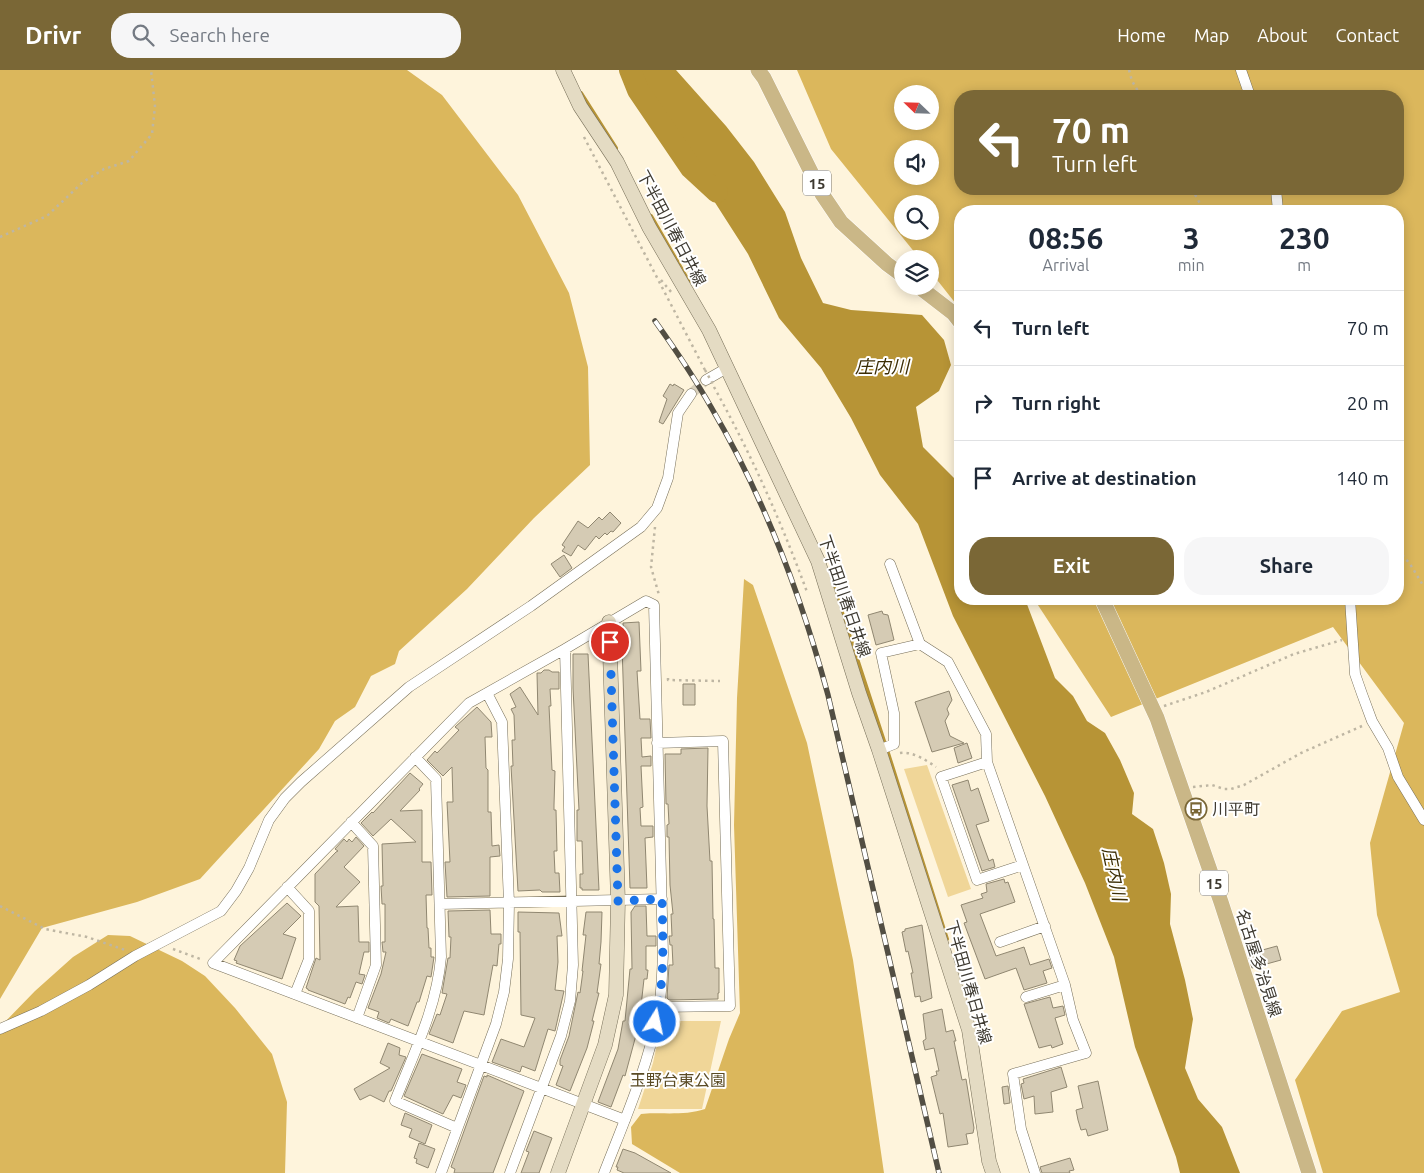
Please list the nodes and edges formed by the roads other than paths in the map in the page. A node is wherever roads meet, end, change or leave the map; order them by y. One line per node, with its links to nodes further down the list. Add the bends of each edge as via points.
1 (563, 70): 8 (main road, 下半田川春日井線, via 580,106 617,162)
2 (758, 70): 5 (main road, 15, via 822,194 841,222)
3 (1240, 70): 4 (street)
4 (1248, 90)
5 (894, 269)
6 (930, 295): 7 (main road)
7 (954, 314)
8 (727, 368): 9 (street); 19 (main road, 下半田川春日井線, via 818,561)
9 (708, 379)
10 (691, 394): 38 (street, via 678,413 668,478 657,508 641,527 531,606 409,687 284,798 269,820 249,868 221,912 164,940 41,1011)
11 (890, 564): 15 (street)
12 (1105, 605): 51 (main road, 名古屋多治見線 / 15, via 1154,711 1221,902)
13 (1350, 605): 22 (street, via 1355,674 1398,778)
14 (609, 622): 16 (street); 18 (street, via 646,600 654,605); 27 (main road)
15 (920, 644): 19 (street, via 881,653 894,712 894,744); 21 (street, via 948,662 986,734)
16 (565, 649): 17 (street); 28 (street)
17 (487, 693): 20 (street, via 469,703); 29 (street, via 502,722)
18 (657, 743): 26 (street); 36 (street, via 723,741 730,1006)
19 (879, 750): 49 (main road, 下半田川春日井線, via 968,1030)
20 (415, 757): 23 (street); 30 (street, via 436,779)
21 (987, 762): 24 (street); 24 (street, via 940,777 977,880)
22 (1424, 820)
23 (351, 822): 25 (street); 37 (street, via 373,846 376,965)
24 (1023, 865): 31 (street)
25 (287, 887): 34 (street, via 310,911 309,959); 34 (street, via 213,963)
26 (662, 899): 27 (street); 36 (street, via 663,954)
27 (618, 901): 28 (street); 42 (main road, via 616,995 605,1045)
28 (572, 902): 29 (street); 41 (street, via 570,1001)
29 (509, 903): 30 (street); 40 (street, via 504,992)
30 (440, 904): 39 (street, via 440,976)
31 (1045, 926): 32 (street); 33 (street)
32 (1000, 942)
33 (1065, 985): 35 (street); 50 (street, via 1073,1020 1086,1053 1013,1074 1021,1129)
34 (296, 994): 37 (street)
35 (1026, 997)
36 (659, 1007): 43 (street, via 645,1066)
37 (358, 1018): 39 (street)
38 (0, 1029)
39 (418, 1042): 40 (street); 44 (street, via 395,1101)
40 (481, 1065): 41 (street); 44 (street)
41 (542, 1089): 42 (street); 46 (street)
42 (584, 1105): 43 (street); 47 (main road)
43 (625, 1120): 48 (street)
44 (457, 1128): 45 (street)
45 (441, 1173)
46 (510, 1173)
47 (558, 1173)
48 (605, 1173)
49 (992, 1173)
50 (1034, 1173)
51 (1309, 1173)

